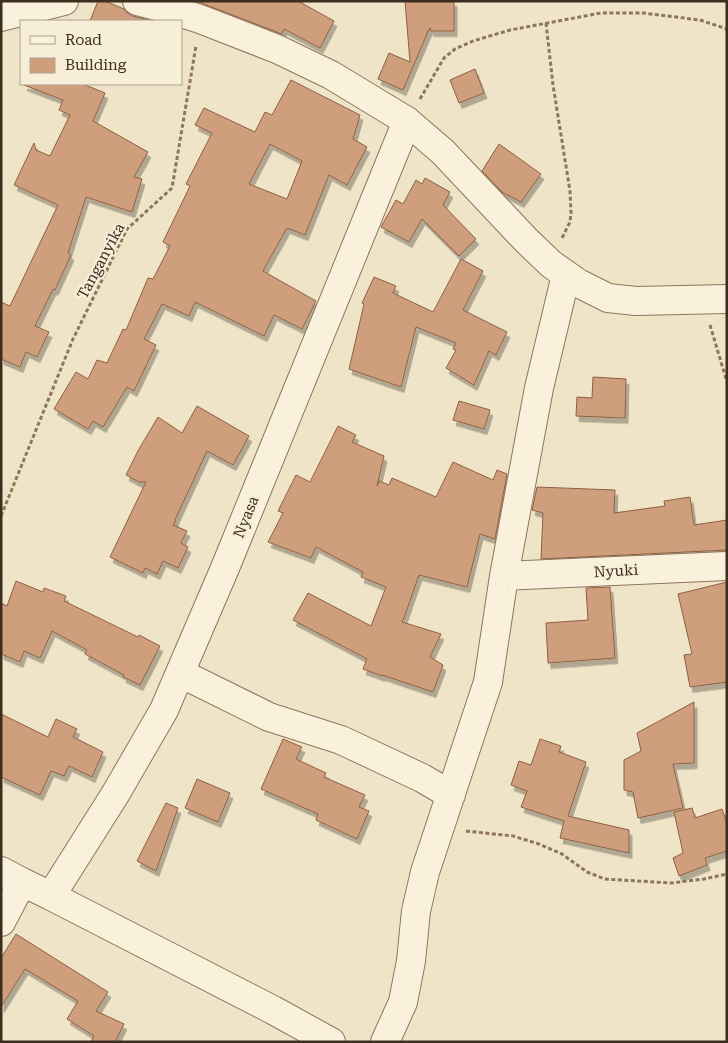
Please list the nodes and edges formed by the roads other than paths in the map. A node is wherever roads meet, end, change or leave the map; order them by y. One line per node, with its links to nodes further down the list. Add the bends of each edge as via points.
1 (64, 1): 3 (street)
2 (137, 1): 4 (street, via 200,19 277,49 331,75)
3 (1, 17)
4 (406, 121): 5 (street, via 443,152); 9 (street, Nyasa)
5 (558, 269): 6 (street, via 608,298); 8 (street)
6 (715, 300)
7 (727, 566): 8 (street, Nyuki)
8 (504, 576): 10 (street, via 488,682)
9 (180, 672): 10 (street, via 269,717 341,740); 12 (street, Nyasa, via 164,710)
10 (451, 795): 15 (street, via 425,872 403,1002)
11 (12, 877): 12 (street); 13 (street)
12 (52, 896): 14 (street)
13 (1, 922)
14 (331, 1042)
15 (385, 1042)

